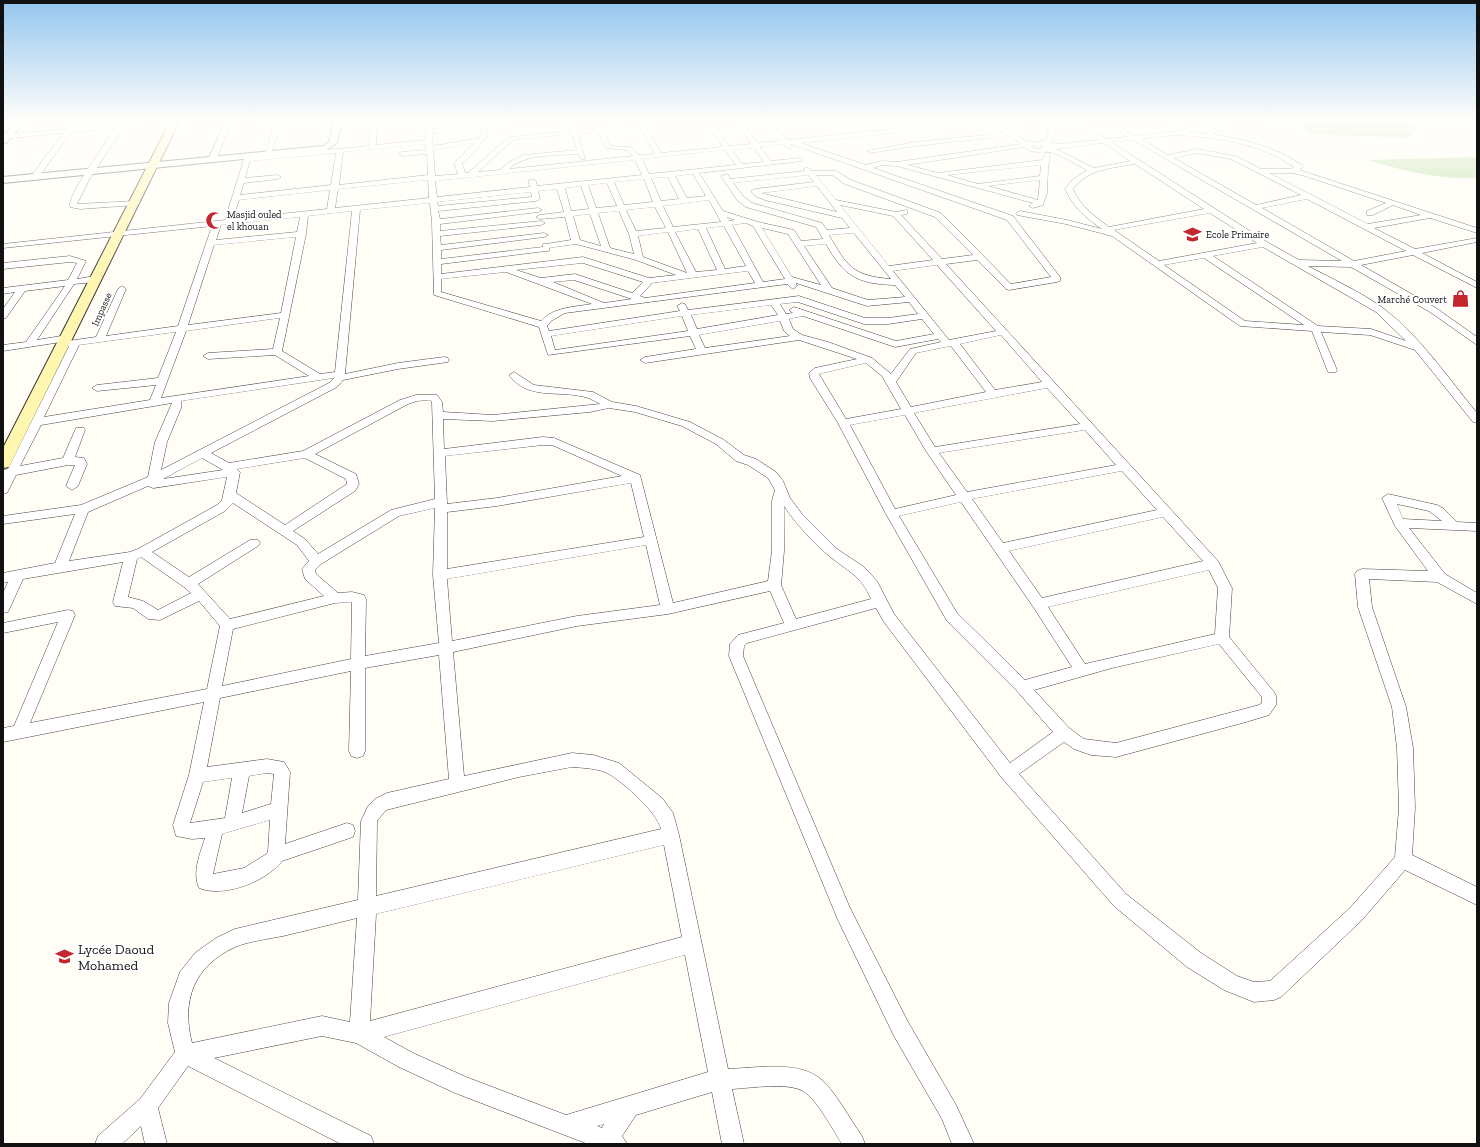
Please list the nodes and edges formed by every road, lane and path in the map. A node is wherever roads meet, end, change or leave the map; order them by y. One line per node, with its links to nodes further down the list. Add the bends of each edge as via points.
1 (810, 173): 40 (street)
2 (37, 174): 28 (street)
3 (58, 174): 28 (street)
4 (89, 174): 54 (street, via 72,202 73,206)
5 (149, 174): 54 (main road)
6 (243, 174): 36 (street)
7 (337, 174): 43 (street)
8 (432, 174): 32 (street)
9 (468, 174): 29 (street)
10 (488, 174): 29 (street)
11 (529, 174): 44 (street)
12 (645, 174): 33 (street)
13 (671, 174): 14 (street); 33 (street); 52 (street)
14 (677, 174)
15 (696, 174): 49 (street)
16 (724, 174): 38 (street)
17 (805, 174): 38 (street)
18 (834, 174): 62 (street, via 848,182)
19 (881, 174): 75 (street)
20 (936, 174): 21 (street); 42 (street)
21 (940, 174)
22 (1044, 174): 34 (street)
23 (1087, 174): 84 (street, via 1072,183 1070,192 1081,209)
24 (1153, 174): 63 (street)
25 (1197, 174): 58 (street)
26 (1265, 174): 47 (street)
27 (1305, 174): 56 (street)
28 (35, 176): 30 (street); 35 (street)
29 (465, 176): 32 (street)
30 (3, 177)
31 (277, 177): 36 (street)
32 (432, 178): 43 (street); 51 (street)
33 (647, 178): 37 (street); 57 (street)
34 (1043, 178): 42 (street); 55 (street, via 1044,192)
35 (3, 180)
36 (241, 181): 48 (street)
37 (610, 181): 39 (street); 59 (street)
38 (728, 181): 46 (street)
39 (584, 183): 41 (street); 64 (street)
40 (819, 184): 45 (street); 53 (street)
41 (560, 186): 44 (street); 70 (street)
42 (974, 186): 55 (street)
43 (335, 187): 48 (street); 65 (street)
44 (534, 188): 50 (street); 51 (street)
45 (757, 191): 46 (street); 73 (street, via 768,198)
46 (737, 192): 93 (street, via 749,205 819,225)
47 (1309, 196): 58 (street); 82 (street)
48 (234, 198): 78 (street)
49 (710, 198): 52 (street); 66 (street)
50 (536, 199): 61 (street); 74 (street)
51 (433, 200): 60 (street); 61 (street)
52 (684, 201): 57 (street)
53 (834, 202): 71 (street); 73 (street)
54 (136, 203): 87 (main road)
55 (1040, 203): 67 (street)
56 (1392, 203): 68 (street); 72 (street)
57 (658, 204): 59 (street); 83 (street)
58 (1256, 206): 112 (street)
59 (621, 207): 64 (street); 90 (street)
60 (356, 209): 65 (street); 171 (street)
61 (434, 209): 76 (street)
62 (918, 209): 71 (street); 105 (street, via 938,215)
63 (1211, 210): 84 (street); 98 (street)
64 (594, 211): 70 (street); 102 (street)
65 (331, 212): 69 (street)
66 (718, 212): 77 (street); 80 (street)
67 (1020, 213): 75 (street); 92 (street)
68 (1370, 213)
69 (304, 214): 78 (street); 88 (street)
70 (567, 214): 74 (street); 95 (street)
71 (896, 214): 108 (street)
72 (1430, 215): 82 (street); 86 (street)
73 (844, 216): 85 (street)
74 (540, 217): 76 (street); 89 (street); 91 (street)
75 (1010, 218): 105 (street, via 1057,279 1009,287)
76 (436, 222): 89 (street)
77 (752, 222): 80 (street); 97 (street, via 791,232); 123 (street)
78 (228, 223): 79 (street)
79 (217, 224): 87 (street); 96 (street)
80 (726, 224): 81 (street); 114 (street)
81 (701, 226): 83 (street); 117 (street)
82 (1367, 227): 103 (street)
83 (672, 229): 90 (street); 119 (street)
84 (1109, 229): 92 (street)
85 (856, 230): 93 (street); 116 (street)
86 (1477, 231)
87 (119, 233): 99 (street); 122 (main road)
88 (302, 234): 96 (street); 143 (street)
89 (436, 234): 100 (street)
90 (633, 234): 106 (street)
91 (544, 235): 100 (street); 101 (street)
92 (1117, 235): 111 (street)
93 (826, 237): 97 (street); 126 (street, via 850,272 875,280)
94 (1477, 240): 103 (street)
95 (576, 242): 101 (street); 102 (street)
96 (211, 243): 148 (street)
97 (800, 244): 132 (street)
98 (1264, 244): 104 (street); 109 (street)
99 (3, 246)
100 (437, 248): 107 (street)
101 (546, 248): 107 (street); 110 (street)
102 (606, 249): 106 (street)
103 (1412, 252): 112 (street); 120 (street)
104 (1206, 255): 111 (street); 147 (street)
105 (980, 257): 108 (street)
106 (639, 258): 119 (street)
107 (437, 262): 121 (street)
108 (941, 262): 116 (street); 151 (street)
109 (1297, 263): 112 (street); 161 (street, via 1379,310)
110 (550, 264): 115 (street); 124 (street, via 583,260); 127 (street)
111 (1157, 264): 147 (street, via 1243,324)
112 (1353, 264): 156 (street, via 1433,310)
113 (3, 266): 125 (street, via 81,260)
114 (751, 268): 117 (street); 128 (street)
115 (506, 269): 121 (street); 127 (street)
116 (886, 269): 126 (street)
117 (722, 271): 119 (street)
118 (1477, 272): 120 (street)
119 (691, 275): 124 (street)
120 (1459, 276): 129 (street)
121 (437, 277): 149 (street, via 436,294 470,302)
122 (95, 279): 125 (street); 155 (main road)
123 (790, 280): 128 (street); 132 (street); 136 (street)
124 (649, 281): 134 (street)
125 (72, 282): 130 (street); 158 (street)
126 (896, 282): 137 (street)
127 (554, 283): 134 (street, via 575,277); 140 (street)
128 (760, 285): 135 (street)
129 (1477, 285)
130 (22, 288): 133 (street); 144 (street)
131 (122, 289): 154 (street, Impasse)
132 (829, 290): 137 (street, via 870,304)
133 (3, 291)
134 (635, 296): 138 (street)
135 (678, 297): 138 (street); 141 (street)
136 (799, 300): 139 (street); 145 (street, via 864,321)
137 (910, 300): 145 (street)
138 (647, 302): 140 (street)
139 (774, 302): 141 (street); 142 (street); 146 (street)
140 (606, 307): 149 (street, via 557,313 548,319)
141 (685, 314): 149 (street); 150 (street)
142 (802, 314): 146 (street); 159 (street)
143 (285, 315): 148 (street); 163 (street)
144 (3, 316)
145 (923, 316): 152 (street)
146 (784, 318): 150 (street); 153 (street, via 787,329)
147 (1315, 328): 161 (street, via 1371,332); 169 (street)
148 (181, 329): 154 (street); 173 (street)
149 (544, 330): 150 (street, via 551,353)
150 (693, 332): 164 (street)
151 (1003, 332): 157 (street); 175 (street)
152 (940, 336): 157 (street); 159 (street)
153 (799, 337): 164 (street); 168 (street)
154 (100, 338): 155 (street)
155 (69, 341): 158 (street); 184 (street); 188 (main road)
156 (1477, 342)
157 (950, 343): 162 (street); 177 (street)
158 (29, 344): 160 (street)
159 (895, 344): 162 (street)
160 (3, 348)
161 (1418, 348): 183 (street)
162 (913, 350): 174 (street)
163 (277, 352): 165 (street); 172 (street)
164 (702, 352): 167 (street)
165 (208, 356)
166 (444, 360): 171 (street)
167 (645, 360)
168 (868, 360): 174 (street); 185 (street, via 814,373)
169 (1332, 370)
170 (514, 375): 180 (street, via 518,382 528,386 593,395)
171 (340, 376): 172 (street); 191 (street, via 333,385)
172 (320, 378): 178 (street)
173 (163, 381): 176 (street); 179 (street)
174 (891, 381): 181 (street)
175 (1050, 384): 177 (street); 186 (street)
176 (97, 388)
177 (992, 393): 181 (street)
178 (175, 399): 179 (street); 198 (street, via 176,408 161,442)
179 (154, 402): 184 (street)
180 (609, 405): 182 (street, via 493,418); 203 (street, via 636,409 686,424 703,432 740,458 764,468 772,475)
181 (909, 411): 185 (street); 189 (street)
182 (438, 415): 190 (street); 192 (street, via 437,402 433,397 416,398)
183 (1477, 420)
184 (38, 422): 195 (street)
185 (843, 423): 208 (street)
186 (1087, 426): 189 (street); 194 (street)
187 (80, 430): 193 (street)
188 (8, 444): 195 (main road)
189 (932, 451): 204 (street)
190 (439, 453): 197 (street, via 543,441 554,442); 205 (street)
191 (203, 454): 196 (street); 198 (street)
192 (306, 454): 196 (street); 213 (street, via 352,477 352,486 289,528)
193 (68, 461): 195 (street); 199 (street, via 80,461 81,464)
194 (1124, 467): 204 (street); 207 (street)
195 (6, 469): 201 (street)
196 (231, 470): 200 (street); 202 (street)
197 (636, 478): 205 (street, via 497,502); 214 (street)
198 (153, 479): 200 (street)
199 (72, 486)
200 (138, 486): 206 (street)
201 (3, 490)
202 (230, 495): 213 (street); 217 (street, via 228,502 214,513)
203 (781, 496): 226 (street); 230 (street, via 824,543 859,570)
204 (963, 497): 208 (street); 216 (street)
205 (440, 505): 218 (street, via 395,513); 222 (street)
206 (83, 509): 209 (street); 220 (street)
207 (1166, 512): 216 (street); 219 (street)
208 (892, 514): 241 (street, via 952,617)
209 (3, 520)
210 (1399, 523): 211 (street); 211 (street, via 1388,498 1433,508); 223 (street)
211 (1454, 526): 212 (street)
212 (1477, 527)
213 (282, 530): 218 (street, via 301,542)
214 (651, 540): 222 (street); 233 (street)
215 (254, 543): 225 (street)
216 (1001, 548): 231 (street)
217 (136, 554): 220 (street); 225 (street); 227 (street, via 120,602 127,601 146,607 153,615 160,615)
218 (316, 561): 228 (street, via 308,569 310,576)
219 (1213, 564): 231 (street); 237 (street, via 1225,588)
220 (60, 567): 221 (street)
221 (18, 575): 224 (street); 232 (street)
222 (440, 575): 238 (street)
223 (1440, 577): 229 (street); 257 (street, via 1362,574 1364,607 1399,707 1406,748 1407,808)
224 (3, 578)
225 (189, 584): 227 (street)
226 (774, 585): 233 (street); 235 (street)
227 (201, 594): 234 (street)
228 (336, 598): 234 (street); 239 (street, via 359,599)
229 (1477, 599)
230 (879, 602): 235 (street); 248 (street)
231 (1038, 604): 240 (street)
232 (3, 608)
233 (668, 609): 238 (street, via 577,621)
234 (227, 625): 242 (street)
235 (792, 626): 273 (street, via 743,639 737,644 736,656 844,914 901,1029 949,1112)
236 (3, 628): 243 (street, via 68,615)
237 (1222, 638): 240 (street); 244 (street, via 1269,696 1269,705 1264,710 1116,750 1091,748 1079,744)
238 (445, 648): 239 (street); 250 (street)
239 (359, 663): 242 (street); 246 (street)
240 (1081, 670): 241 (street)
241 (1022, 687): 244 (street)
242 (212, 694): 243 (street); 249 (street)
243 (19, 732): 245 (street)
244 (1064, 733): 248 (street)
245 (3, 735)
246 (356, 751)
247 (242, 770): 249 (street); 251 (street, via 278,767 282,772); 252 (street)
248 (1008, 773): 257 (street, via 1120,900 1194,960 1231,983 1254,992 1274,990 1300,968 1356,914)
249 (196, 775): 253 (street, via 181,825 182,830)
250 (457, 784): 255 (street, via 572,760 593,762 613,768 656,803 667,819); 259 (street, via 388,802 372,812 369,821)
251 (279, 810): 252 (street); 256 (street)
252 (232, 822): 253 (street)
253 (216, 827): 256 (street, via 206,862 205,882 220,882 258,870 268,866)
254 (347, 831): 256 (street)
255 (671, 835): 259 (street); 260 (street)
256 (276, 855)
257 (1403, 860): 258 (street)
258 (1477, 896)
259 (367, 907): 261 (street); 262 (street, via 235,938 216,946 199,960 189,974 180,997 178,1019)
260 (694, 943): 261 (street); 263 (street)
261 (359, 1034): 262 (street, via 322,1026); 266 (street, via 406,1060 462,1086)
262 (185, 1054): 264 (street); 270 (street)
263 (720, 1079): 265 (street); 271 (street); 272 (street, via 792,1077 812,1084)
264 (147, 1106): 268 (street); 269 (street)
265 (628, 1107): 266 (street); 267 (street)
266 (567, 1125): 267 (street)
267 (611, 1142)
268 (106, 1144)
269 (156, 1144)
270 (362, 1144)
271 (733, 1144)
272 (854, 1144)
273 (963, 1144)

